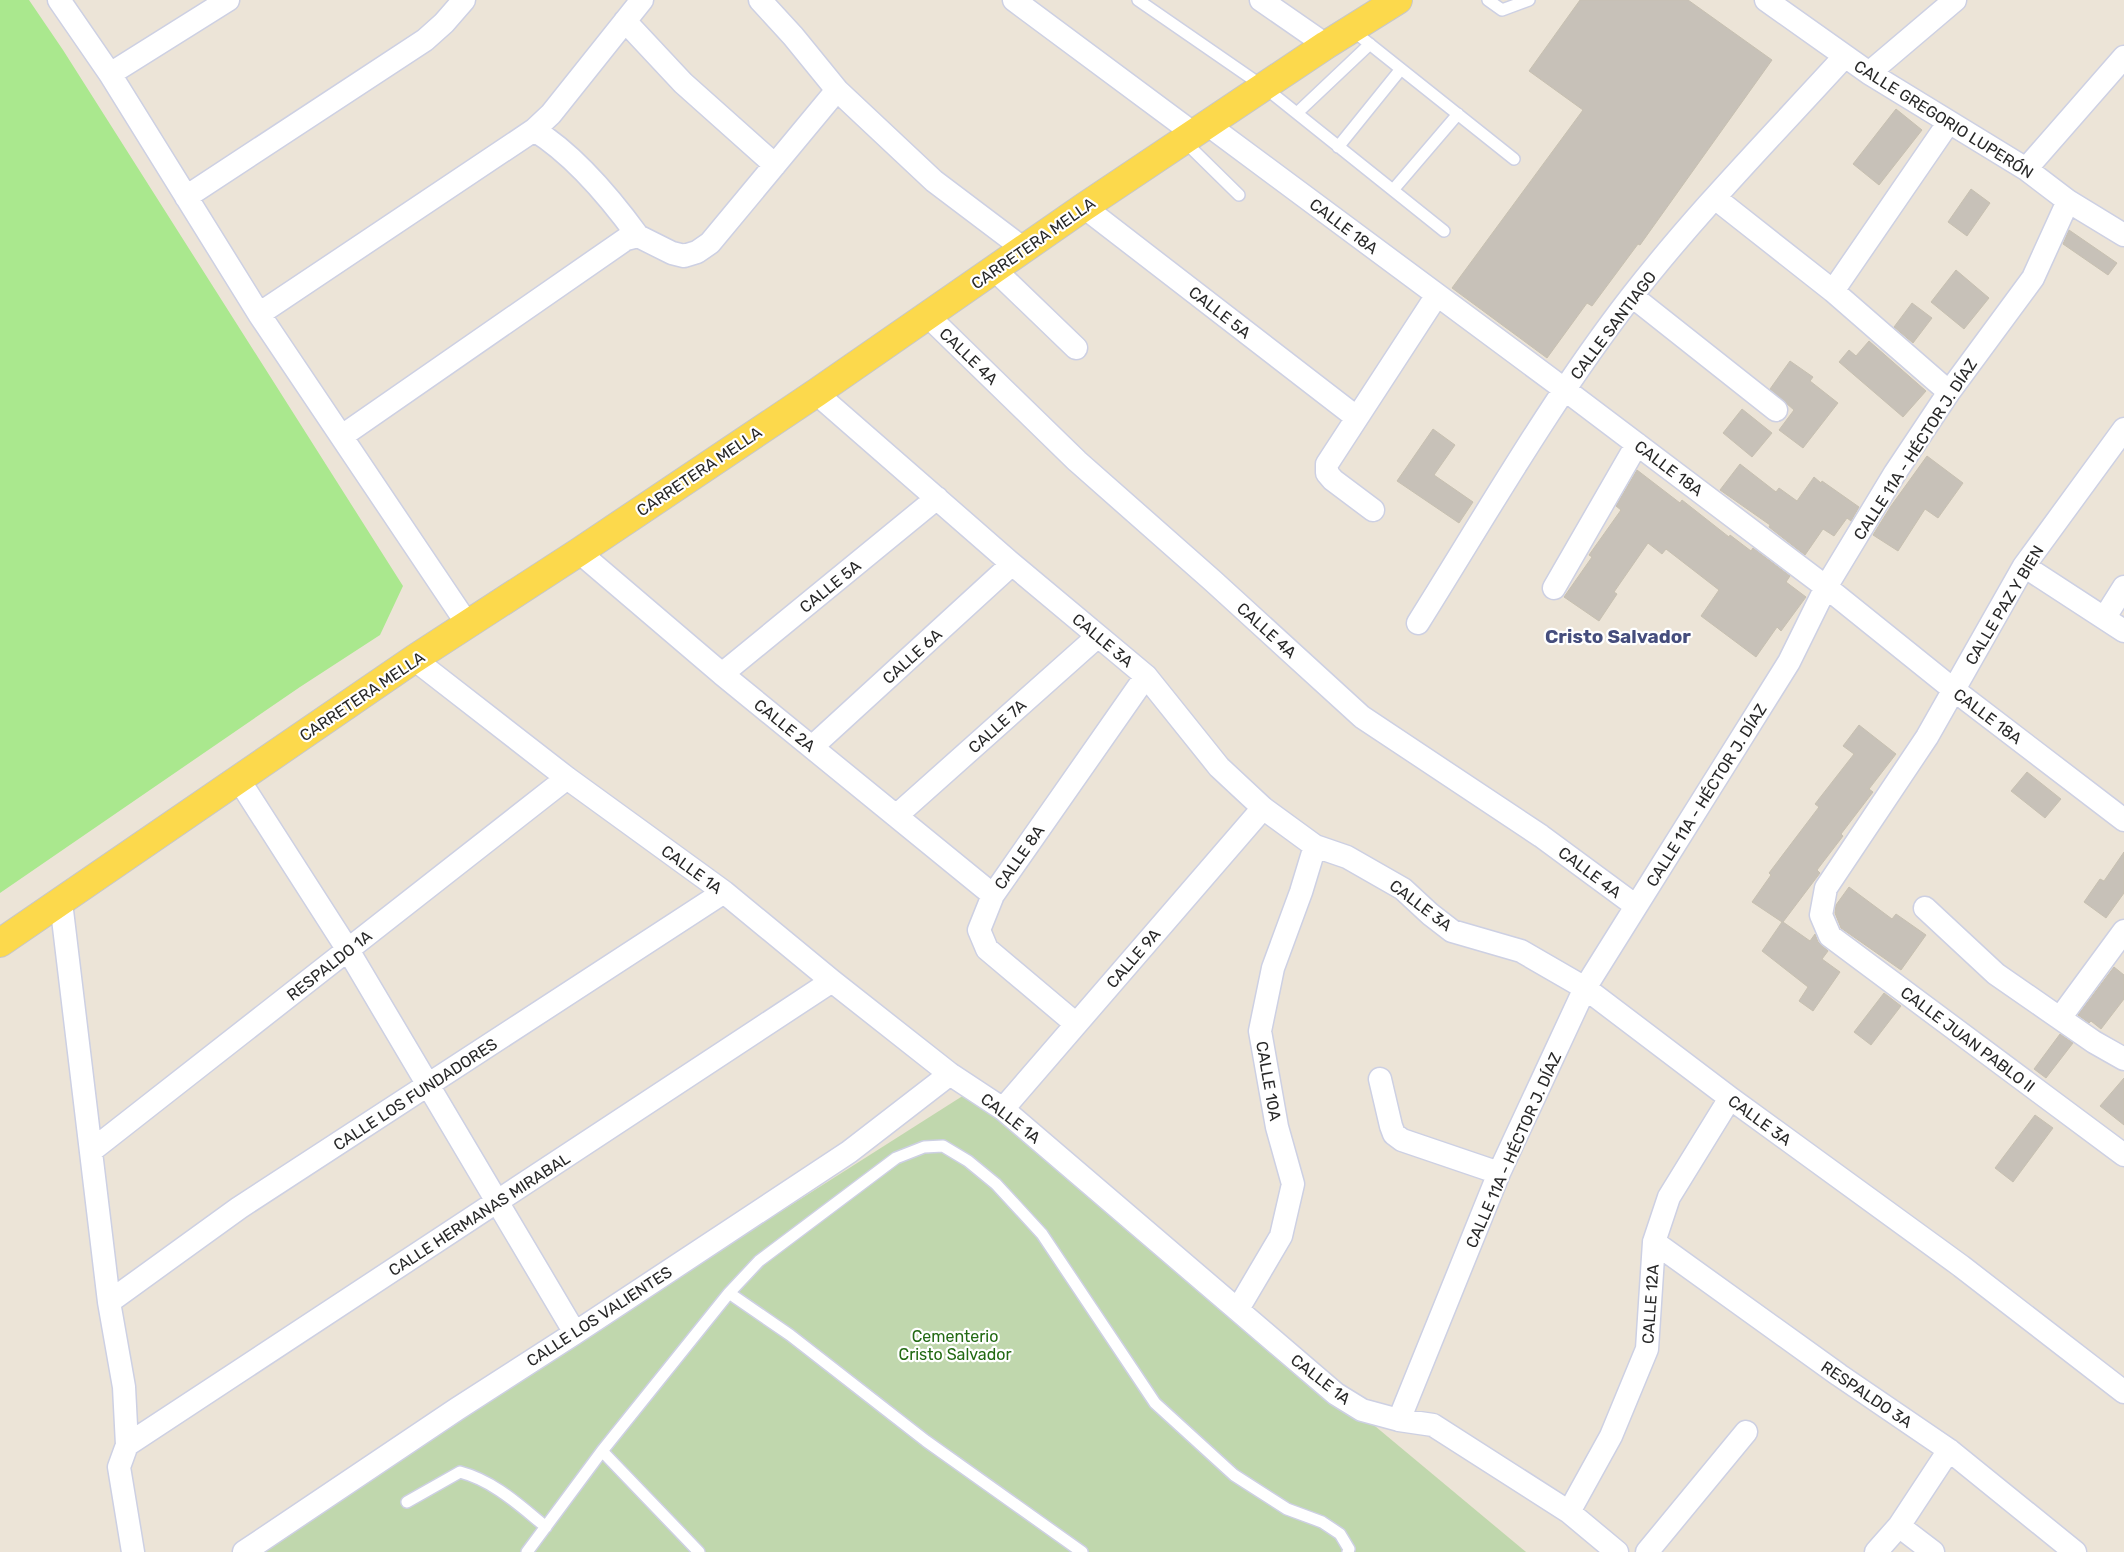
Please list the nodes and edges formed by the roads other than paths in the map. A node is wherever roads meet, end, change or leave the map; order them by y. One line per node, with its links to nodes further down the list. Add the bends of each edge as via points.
1 (59, 0): 21 (street)
2 (228, 0): 21 (street)
3 (464, 0): 35 (street, via 424,40)
4 (642, 0): 14 (street)
5 (760, 0): 23 (street)
6 (1014, 0): 28 (street, CALLE 18A)
7 (1138, 0): 22 (lane)
8 (1261, 0): 16 (street)
9 (1398, 0): 15 (main road, CARRETERA MELLA)
10 (1488, 0): 11 (lane, via 1502,10)
11 (1529, 0)
12 (1766, 0): 17 (street, CALLE GREGORIO LUPERÓN)
13 (1955, 0): 20 (street)
14 (625, 21): 27 (street, via 551,114); 31 (street, via 683,83)
15 (1361, 37): 16 (main road, CARRETERA MELLA); 19 (lane); 24 (lane)
16 (1326, 45): 22 (main road, CARRETERA MELLA)
17 (1845, 56): 20 (street, CALLE GREGORIO LUPERÓN); 36 (street, CALLE SANTIAGO)
18 (2124, 56): 32 (street)
19 (1401, 69): 25 (lane); 29 (lane)
20 (1869, 73): 26 (street, CALLE GREGORIO LUPERÓN)
21 (110, 74): 35 (street)
22 (1264, 87): 24 (lane); 28 (main road, CARRETERA MELLA)
23 (837, 90): 31 (street); 42 (street, via 934,181)
24 (1297, 113): 29 (lane)
25 (1458, 114): 30 (lane); 33 (lane)
26 (1949, 122): 32 (street, CALLE GREGORIO LUPERÓN); 44 (street)
27 (534, 130): 41 (street, via 549,139 587,176 619,209); 47 (street)
28 (1194, 132): 34 (lane); 38 (main road, CARRETERA MELLA); 45 (street, CALLE 18A)
29 (1338, 146): 33 (lane)
30 (1514, 158)
31 (775, 165): 41 (street, via 710,243 697,252 684,256 672,253)
32 (2026, 169): 37 (street, CALLE GREGORIO LUPERÓN)
33 (1393, 190): 39 (lane)
34 (1239, 194)
35 (186, 197): 47 (street)
36 (1715, 198): 44 (street); 46 (street, CALLE SANTIAGO)
37 (2068, 201): 40 (street, CALLE GREGORIO LUPERÓN); 51 (street, CALLE 11A - HÉCTOR J. DÍAZ, via 2033,278)
38 (1084, 207): 42 (main road, CARRETERA MELLA); 54 (street, CALLE 5A)
39 (1444, 230)
40 (2124, 235)
41 (638, 236): 56 (street, via 613,246)
42 (1024, 249): 43 (main road, CARRETERA MELLA)
43 (995, 270): 48 (main road, CARRETERA MELLA); 49 (street)
44 (1833, 291): 51 (street)
45 (1437, 295): 50 (street, CALLE 18A); 54 (street)
46 (1632, 296): 50 (street, CALLE SANTIAGO); 53 (street)
47 (259, 314): 56 (street)
48 (928, 316): 52 (main road, CARRETERA MELLA); 85 (street, CALLE 4A, via 1077,461 1362,717 1541,836)
49 (1076, 348)
50 (1564, 389): 57 (street, CALLE 18A); 67 (street, CALLE SANTIAGO)
51 (1949, 392): 63 (street, CALLE 11A - HÉCTOR J. DÍAZ)
52 (816, 393): 58 (street, CALLE 3A); 60 (main road, CARRETERA MELLA)
53 (1776, 410)
54 (1356, 417): 59 (street, via 1327,464 1327,473)
55 (2124, 430): 62 (street, CALLE PAZ Y BIEN)
56 (342, 436): 68 (street)
57 (1637, 444): 63 (street, CALLE 18A); 65 (street)
58 (937, 498): 61 (street, CALLE 3A); 72 (street, CALLE 5A)
59 (1373, 510)
60 (578, 552): 68 (main road, CARRETERA MELLA); 72 (street, CALLE 2A)
61 (1012, 564): 70 (street, CALLE 3A); 75 (street, CALLE 6A)
62 (2024, 566): 66 (street); 74 (street, CALLE PAZ Y BIEN)
63 (1826, 587): 74 (street, CALLE 18A); 85 (street, CALLE 11A - HÉCTOR J. DÍAZ, via 1789,662)
64 (2124, 587): 66 (street)
65 (1554, 588)
66 (2105, 617): 69 (street)
67 (1418, 623)
68 (468, 625): 71 (main road, CARRETERA MELLA)
69 (2124, 631)
70 (1098, 636): 73 (street, CALLE 3A); 79 (street, CALLE 7A)
71 (414, 659): 76 (street, CALLE 1A); 77 (main road, CARRETERA MELLA)
72 (722, 674): 75 (street, CALLE 2A)
73 (1146, 676): 78 (street, CALLE 3A, via 1218,767); 83 (street, CALLE 8A)
74 (1954, 690): 80 (street, CALLE 18A); 87 (street, CALLE PAZ Y BIEN, via 1927,737 1826,888)
75 (812, 747): 79 (street, CALLE 2A)
76 (567, 778): 82 (street, CALLE 1A); 90 (street, RESPALDO 1A)
77 (239, 780): 84 (main road, CARRETERA MELLA); 90 (street)
78 (1263, 808): 81 (street, CALLE 3A); 94 (street, CALLE 9A)
79 (896, 816): 83 (street, CALLE 2A)
80 (2124, 820)
81 (1315, 846): 92 (street, CALLE 3A, via 1347,857 1395,884 1452,931 1521,951); 108 (street, CALLE 10A, via 1273,968 1260,1031 1277,1127 1293,1184 1281,1236)
82 (724, 892): 91 (street, CALLE 1A); 98 (street, CALLE LOS FUNDADORES)
83 (993, 895): 94 (street, CALLE 8A, via 979,930 987,949)
84 (61, 902): 89 (main road, CARRETERA MELLA); 101 (street)
85 (1636, 906): 92 (street, CALLE 11A - HÉCTOR J. DÍAZ)
86 (1925, 908): 93 (street, via 1996,974)
87 (1820, 915): 102 (street, CALLE JUAN PABLO II, via 1830,936)
88 (2124, 931): 93 (street)
89 (0, 943)
90 (348, 950): 98 (street); 101 (street, RESPALDO 1A)
91 (832, 981): 96 (street, CALLE 1A); 104 (street, CALLE HERMANAS MIRABAL)
92 (1585, 988): 99 (street, CALLE 3A); 103 (street, CALLE 11A - HÉCTOR J. DÍAZ)
93 (2060, 1018): 95 (street)
94 (1076, 1024): 100 (street, CALLE 9A)
95 (2124, 1059)
96 (950, 1074): 100 (street, CALLE 1A); 109 (street, CALLE LOS VALIENTES, via 848,1152)
97 (1380, 1079): 103 (street, via 1394,1134 1402,1140)
98 (428, 1086): 104 (street); 107 (street, CALLE LOS FUNDADORES, via 239,1208)
99 (1730, 1098): 105 (street, CALLE 12A, via 1669,1198); 110 (street, CALLE 3A, via 1961,1266)
100 (1003, 1108): 108 (street, CALLE 1A)
101 (91, 1151): 107 (street)
102 (2124, 1155)
103 (1499, 1173): 111 (street, CALLE 11A - HÉCTOR J. DÍAZ)
104 (497, 1202): 109 (street); 113 (street, CALLE HERMANAS MIRABAL)
105 (1654, 1242): 114 (street, RESPALDO 3A); 117 (street, CALLE 12A, via 1647,1349 1610,1436)
106 (729, 1293): 115 (lane); 124 (lane, via 790,1334 926,1442); 125 (lane, via 760,1261 896,1158 924,1147 943,1146 996,1184 1042,1234 1155,1403 1234,1475 1287,1509 1322,1522 1340,1534)
107 (109, 1302): 113 (street, via 124,1387)
108 (1238, 1309): 111 (street, CALLE 1A, via 1336,1394 1362,1410)
109 (575, 1333): 121 (street, CALLE LOS VALIENTES)
110 (2124, 1392)
111 (1399, 1420): 117 (street, CALLE 1A, via 1433,1425)
112 (1746, 1432): 127 (street)
113 (127, 1445): 120 (street, via 120,1467)
114 (1949, 1450): 118 (street); 130 (street, RESPALDO 3A)
115 (602, 1451): 119 (lane); 123 (lane)
116 (407, 1502): 119 (lane, via 460,1472 496,1486)
117 (1569, 1512): 126 (street, CALLE 1A)
118 (1898, 1526): 128 (street); 129 (street)
119 (546, 1527): 122 (lane)
120 (133, 1552)
121 (244, 1552)
122 (527, 1552)
123 (699, 1552)
124 (1082, 1552)
125 (1348, 1552)
126 (1617, 1552)
127 (1647, 1552)
128 (1876, 1552)
129 (1933, 1552)
130 (2075, 1552)

